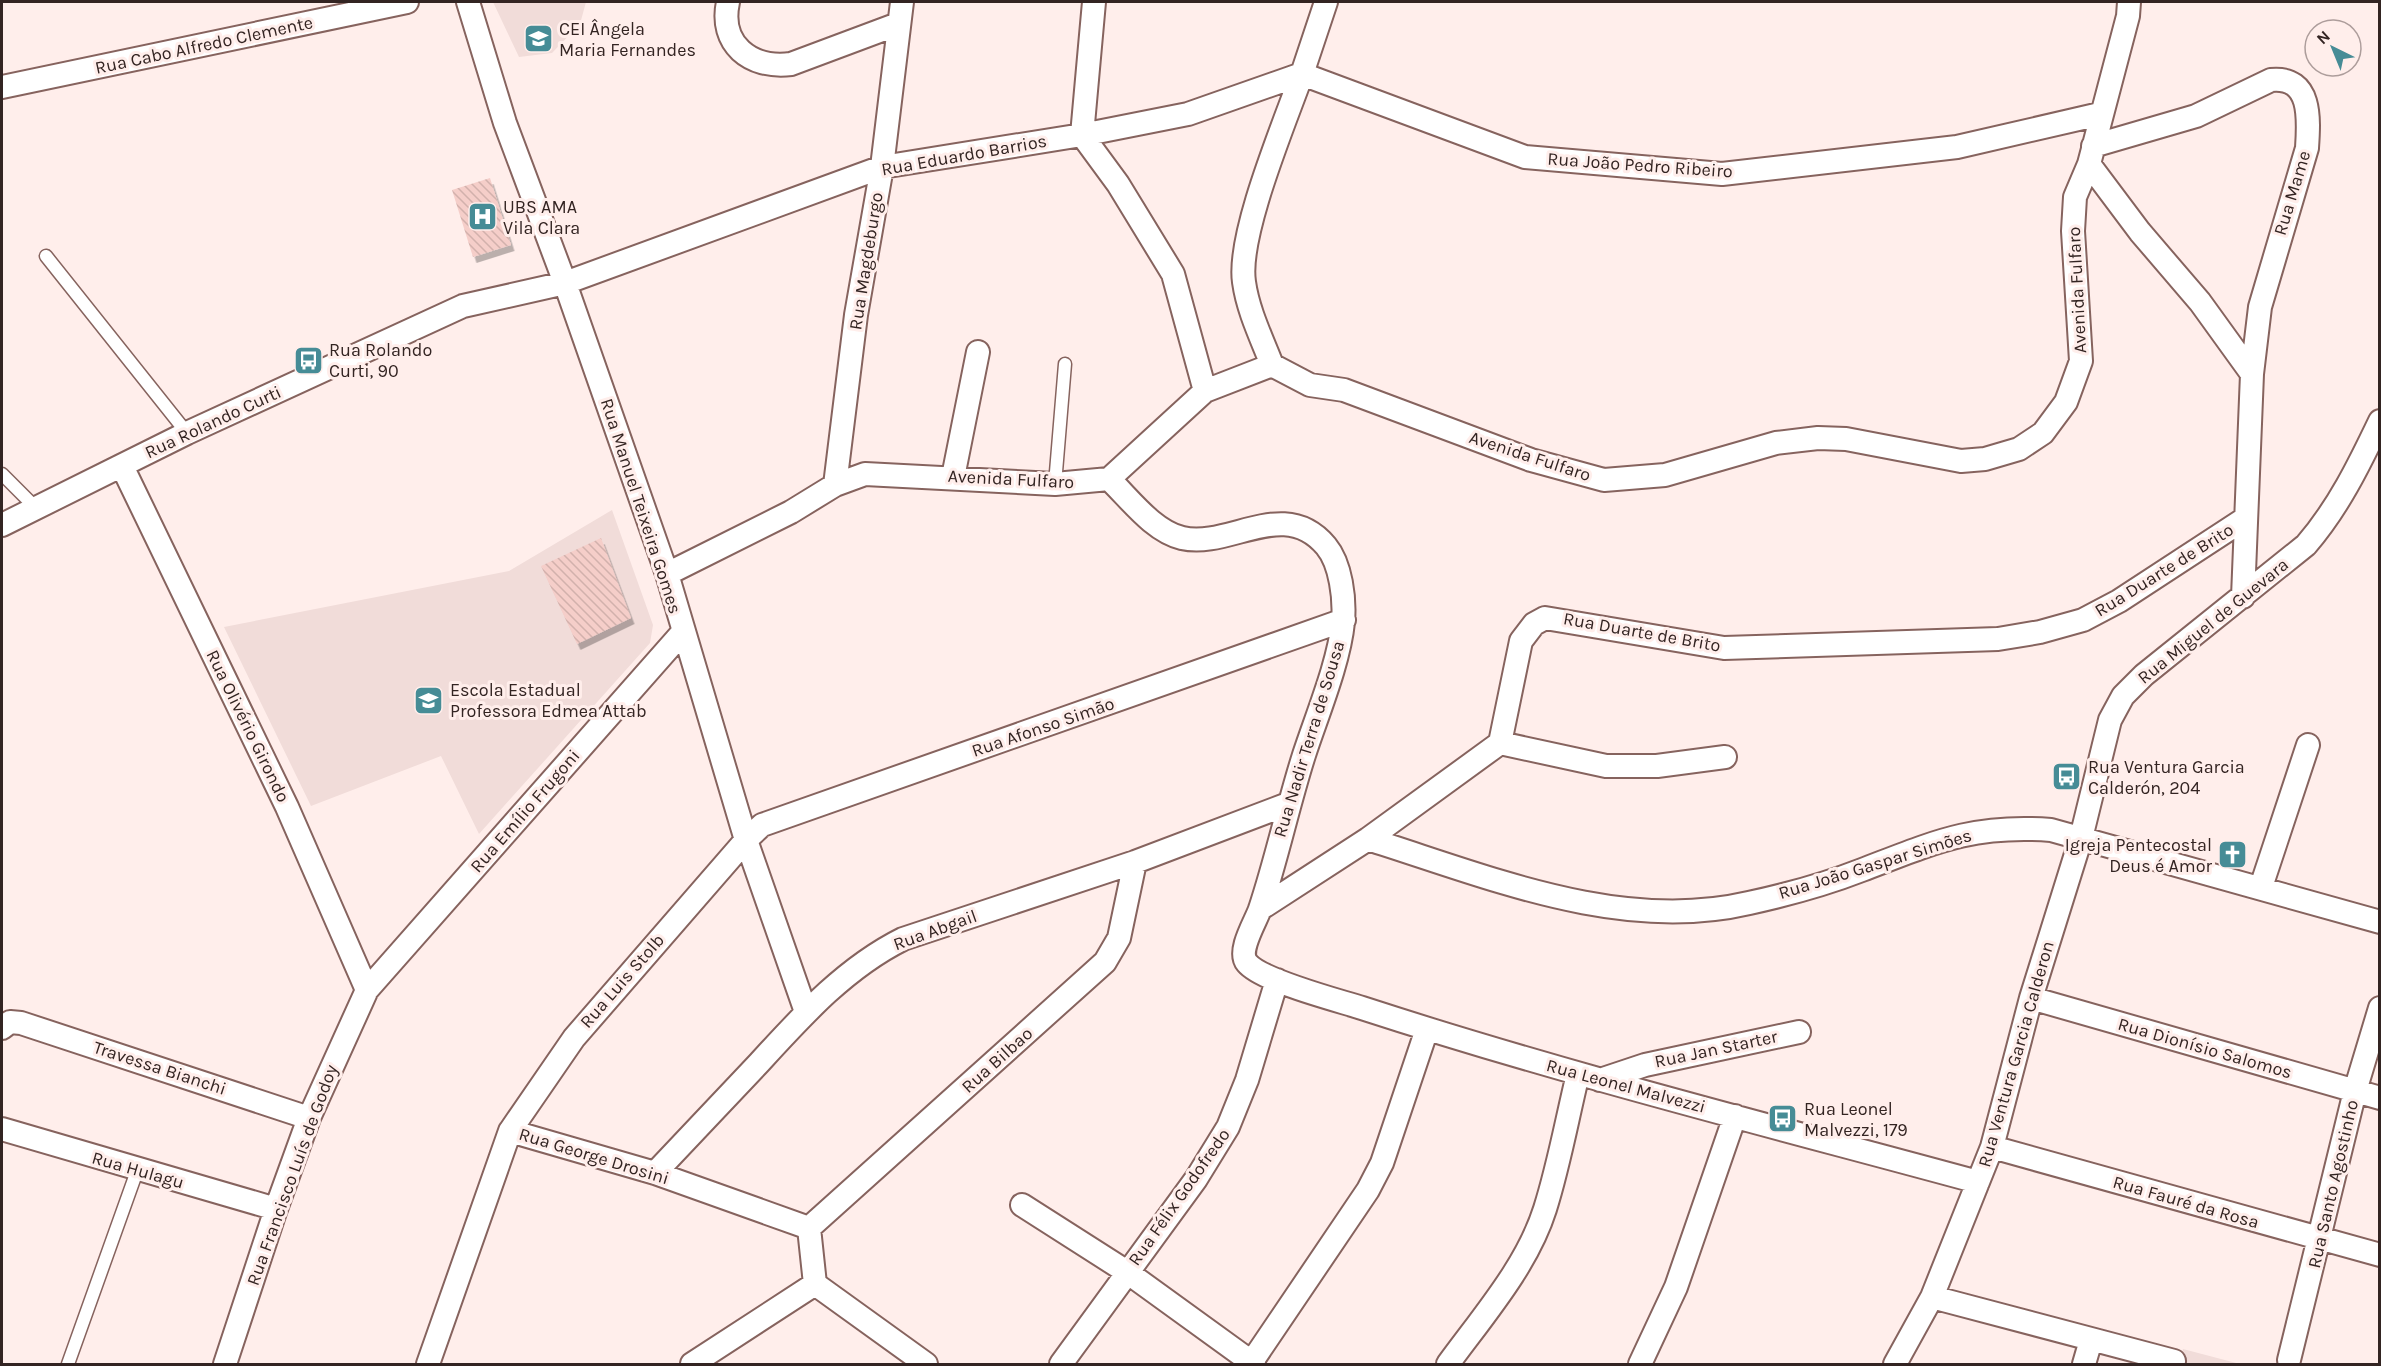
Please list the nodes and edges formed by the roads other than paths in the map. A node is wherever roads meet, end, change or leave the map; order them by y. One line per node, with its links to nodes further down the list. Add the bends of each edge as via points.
1 (407, 2): 10 (street, Rua Cabo Alfredo Clemente)
2 (468, 2): 16 (street, Rua Manuel Teixeira Gomes, via 505,123)
3 (728, 2): 8 (street, via 727,32 736,46 761,63 775,66 791,64)
4 (902, 2): 8 (street, Rua Magdeburgo)
5 (1094, 2): 12 (street)
6 (1326, 2): 9 (street)
7 (2129, 2): 11 (street, Avenida Fulfaro)
8 (898, 24): 14 (street, Rua Magdeburgo)
9 (1302, 74): 11 (street, Rua João Pedro Ribeiro, via 1525,157 1722,174 1957,147); 12 (street, Rua Eduardo Barrios, via 1188,114); 19 (street, via 1256,209 1246,254 1244,281)
10 (2, 87)
11 (2100, 114): 13 (street, Avenida Fulfaro)
12 (1082, 135): 14 (street, Rua Eduardo Barrios); 21 (street, via 1118,184 1173,274)
13 (2091, 155): 19 (street, Avenida Fulfaro, via 2075,197 2073,231 2081,361 2066,402 2043,434 2019,449 1985,459 1961,461 1818,438 1776,444 1665,475 1604,480 1531,460 1344,390 1310,385); 20 (street, via 2140,232 2200,302); 20 (street, Rua Mame, via 2196,116 2271,80 2284,79 2303,94 2307,148 2260,307)
14 (882, 167): 16 (street, Rua Eduardo Barrios); 29 (street, Rua Magdeburgo, via 856,315)
15 (46, 256): 23 (lane)
16 (565, 283): 23 (street, Rua Rolando Curti, via 463,306); 33 (street, Rua Manuel Teixeira Gomes)
17 (978, 352): 26 (street)
18 (1065, 364): 28 (lane)
19 (1272, 365): 21 (street)
20 (2252, 374): 31 (street, Rua Duarte de Brito)
21 (1205, 391): 27 (street)
22 (2379, 421): 34 (street, Rua Miguel de Guevara, via 2326,522 2300,551)
23 (186, 433): 24 (street, Rua Rolando Curti)
24 (122, 466): 30 (street, Rua Rolando Curti); 49 (street, Rua Olivério Girondo, via 287,807)
25 (2, 474): 30 (lane)
26 (952, 477): 28 (street, Avenida Fulfaro); 29 (street, Avenida Fulfaro, via 865,474)
27 (1109, 479): 28 (street, Avenida Fulfaro); 35 (street, Rua Nadir Terra de Sousa, via 1159,527 1182,538 1198,539 1280,524 1296,524 1313,532 1338,565)
28 (1055, 484)
29 (836, 485): 33 (street, Avenida Fulfaro)
30 (36, 508): 32 (street, Rua Rolando Curti)
31 (2246, 518): 34 (street, Rua Duarte de Brito); 37 (street, Rua Duarte de Brito, via 2083,620 1998,639 1724,648 1545,618 1534,624 1521,641)
32 (2, 525)
33 (667, 574): 36 (street, Rua Manuel Teixeira Gomes)
34 (2243, 597): 41 (street, Rua Miguel de Guevara, via 2123,696 2110,720)
35 (1344, 620): 40 (street, Rua Nadir Terra de Sousa); 43 (street, Rua Afonso Simão, via 762,825)
36 (682, 633): 43 (street, Rua Manuel Teixeira Gomes); 49 (street, Rua Emílio Frugoni)
37 (1500, 743): 39 (street, via 1606,766 1657,766); 42 (street)
38 (2308, 745): 45 (street)
39 (1725, 758)
40 (1288, 804): 44 (street, Rua Abgail); 46 (street, Rua Nadir Terra de Sousa)
41 (2081, 838): 42 (street, Rua João Gaspar Simões, via 2051,830 2013,827 1974,832 1924,845 1860,871 1748,903 1698,912 1600,906); 45 (street, Rua João Gaspar Simões); 50 (street, Rua Ventura Garcia Calderon)
42 (1368, 839): 46 (street)
43 (746, 840): 52 (street, Rua Manuel Teixeira Gomes); 62 (street, Rua Luis Stolb, via 574,1038)
44 (1135, 862): 52 (street, Rua Abgail, via 903,939 855,968); 69 (street, Rua Bilbao, via 1119,938 1105,963)
45 (2261, 887): 47 (street, Rua João Gaspar Simões)
46 (1260, 909): 48 (street, Rua Nadir Terra de Sousa, via 1244,956 1247,963)
47 (2379, 922)
48 (1277, 980): 54 (street, Rua Leonel Malvezzi); 72 (street, Rua Félix Godofredo, via 1247,1080 1228,1127 1196,1179)
49 (368, 990): 60 (street, Rua Francisco Luís de Godoy)
50 (2031, 998): 57 (street, Rua Dionísio Salomos); 63 (street, Rua Ventura Garcia Calderon)
51 (2379, 1008): 57 (street, Rua Santo Agostinho)
52 (806, 1012): 65 (street, Rua Abgail)
53 (6, 1025): 60 (street, Travessa Bianchi, via 150,1064)
54 (1427, 1029): 56 (street, Rua Leonel Malvezzi); 78 (street, via 1382,1162 1368,1190)
55 (1799, 1032): 56 (street, Rua Jan Starter)
56 (1589, 1077): 59 (street, Rua Leonel Malvezzi); 85 (street, via 1533,1237 1516,1269)
57 (2355, 1091): 58 (street, Rua Dionísio Salomos); 70 (street, Rua Santo Agostinho)
58 (2379, 1098)
59 (1735, 1116): 66 (street, Rua Leonel Malvezzi); 86 (street, via 1676,1287)
60 (309, 1118): 68 (street, Rua Francisco Luís de Godoy)
61 (2, 1129): 64 (street, Rua Hulagu)
62 (510, 1131): 65 (street, Rua George Drosini); 81 (street, Rua George Drosini)
63 (1992, 1147): 66 (street, Rua Ventura Garcia Calderon); 70 (street, Rua Fauré da Rosa)
64 (137, 1171): 68 (street, Rua Hulagu); 79 (lane)
65 (656, 1173): 69 (street, Rua George Drosini)
66 (1978, 1182): 74 (street, Rua Ventura Garcia Calderon)
67 (1022, 1204): 72 (street)
68 (276, 1209): 80 (street, Rua Francisco Luís de Godoy)
69 (809, 1228): 73 (street)
70 (2320, 1240): 71 (street, Rua Fauré da Rosa); 76 (street, Rua Santo Agostinho)
71 (2379, 1255)
72 (1127, 1272): 78 (street); 84 (street, Rua Félix Godofredo)
73 (815, 1284): 82 (street); 83 (street)
74 (1932, 1297): 75 (street); 87 (street, Rua Ventura Garcia Calderon)
75 (2091, 1340): 77 (street); 88 (street)
76 (2289, 1360)
77 (2174, 1361)
78 (1253, 1364)
79 (68, 1365)
80 (225, 1365)
81 (428, 1365)
82 (692, 1365)
83 (926, 1365)
84 (1061, 1365)
85 (1448, 1365)
86 (1640, 1365)
87 (1895, 1365)
88 (2084, 1365)

